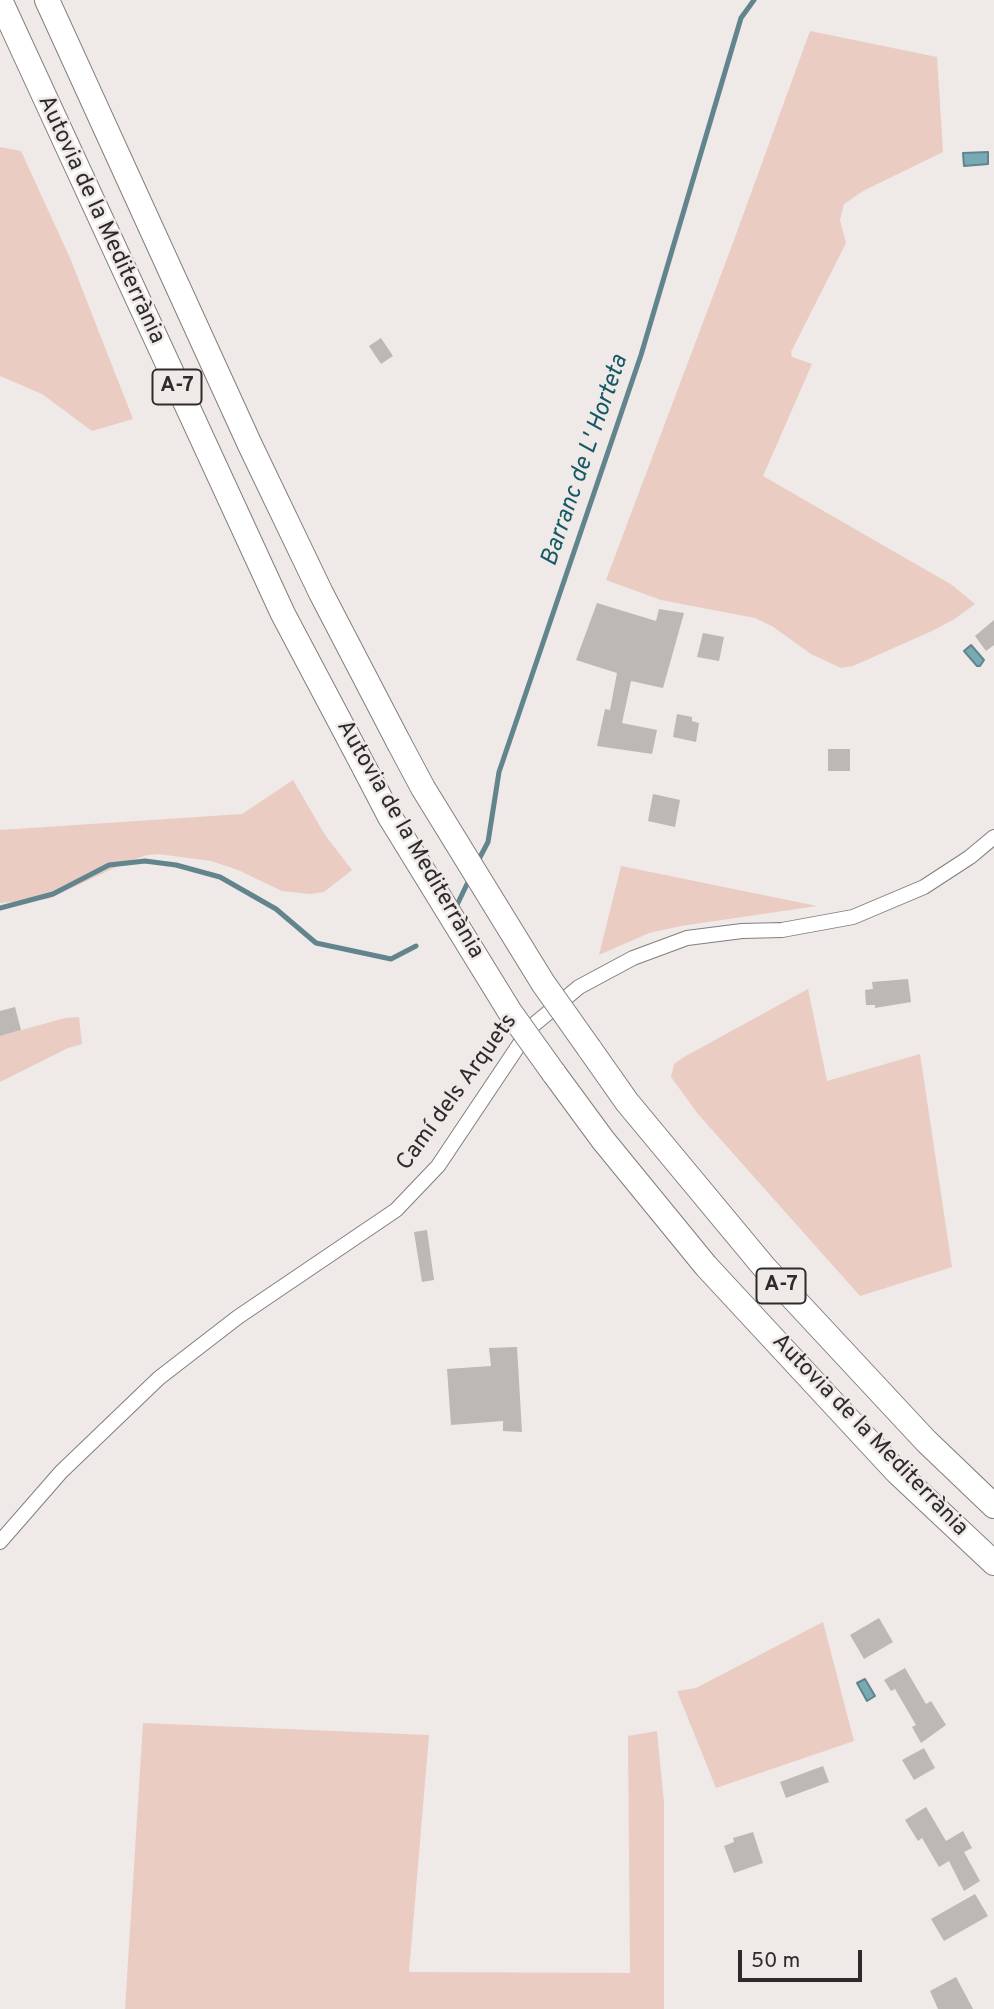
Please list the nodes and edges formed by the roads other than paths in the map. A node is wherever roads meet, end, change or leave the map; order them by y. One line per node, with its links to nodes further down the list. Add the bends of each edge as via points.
1 (0, 0): 6 (highway, Autovia de la Mediterrània / A-7, bridge, via 278,603 390,817 510,1012 603,1140 706,1266 898,1472)
2 (47, 0): 4 (highway, Autovia de la Mediterrània / A-7, bridge, via 321,593 423,788 543,982 627,1102 764,1267 926,1441)
3 (994, 837): 5 (street, Camí dels Arquets, via 924,887 853,917 782,930 687,938 633,958 579,987 531,1027 438,1166 397,1210 238,1317 159,1378 61,1472)
4 (994, 1506)
5 (0, 1542)
6 (994, 1563)

